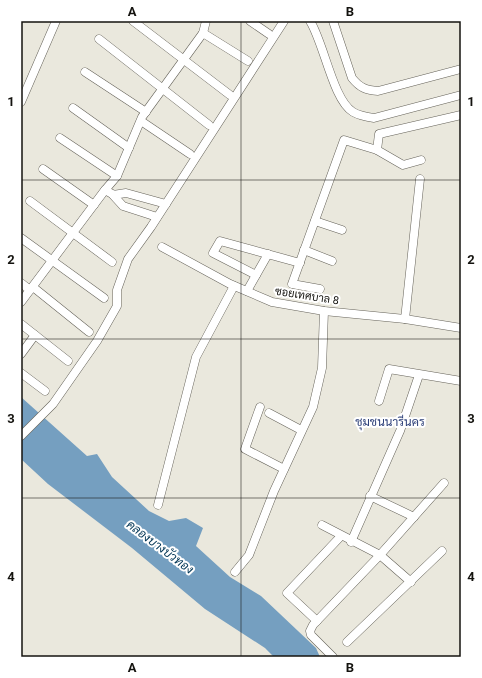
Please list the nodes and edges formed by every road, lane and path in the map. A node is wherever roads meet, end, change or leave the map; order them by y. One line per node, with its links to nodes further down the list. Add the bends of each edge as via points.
1 (56, 21): 18 (street)
2 (133, 21): 11 (street)
3 (206, 21): 8 (street)
4 (250, 21): 9 (street)
5 (284, 21): 35 (street)
6 (310, 21): 17 (street, via 339,93 352,112 374,118)
7 (333, 21): 13 (street, via 352,78 358,86 367,90 378,90)
8 (203, 33): 11 (street); 12 (street)
9 (268, 34)
10 (98, 39): 15 (street)
11 (184, 59): 15 (street); 16 (street)
12 (248, 61)
13 (461, 69)
14 (86, 72): 20 (street)
15 (163, 88): 20 (street); 23 (street)
16 (230, 95)
17 (461, 95)
18 (21, 102)
19 (73, 108): 25 (street)
20 (146, 112): 22 (street)
21 (461, 115): 26 (street, via 379,134)
22 (141, 120): 25 (street); 27 (street)
23 (209, 125)
24 (60, 138): 30 (street)
25 (129, 148): 30 (street)
26 (377, 150): 28 (street, via 403,165); 38 (street, via 344,140)
27 (190, 154)
28 (421, 160)
29 (43, 169): 36 (street)
30 (117, 176): 32 (street)
31 (420, 179): 58 (street)
32 (105, 190): 33 (street); 36 (street)
33 (114, 195): 35 (street, via 126,193); 37 (street, via 123,206)
34 (30, 201): 40 (street)
35 (166, 204): 37 (street)
36 (94, 205): 40 (street)
37 (157, 218): 73 (street, via 128,259 117,290 117,306 97,341 53,404)
38 (315, 221): 39 (street); 43 (street)
39 (342, 230)
40 (73, 233): 45 (street); 47 (street)
41 (21, 238): 45 (street)
42 (162, 246): 51 (street, ซอยเทศบาล 8)
43 (304, 250): 46 (street); 48 (street)
44 (268, 254): 48 (street); 49 (street); 49 (street, via 220,241 213,253)
45 (52, 261): 52 (street); 55 (street)
46 (332, 261)
47 (112, 262)
48 (300, 263): 53 (street, via 292,284)
49 (256, 275): 54 (street)
50 (21, 283): 52 (street)
51 (234, 286): 54 (street, ซอยเทศบาล 8); 77 (street, via 196,357)
52 (31, 288): 56 (street); 61 (street)
53 (320, 289)
54 (247, 291): 57 (street, ซอยเทศบาล 8, via 272,302)
55 (104, 298)
56 (21, 302)
57 (324, 311): 58 (street, ซอยเทศบาล 8); 72 (street, via 324,349 318,392)
58 (405, 319): 60 (street, ซอยเทศบาล 8)
59 (21, 324): 62 (street)
60 (461, 328)
61 (89, 332)
62 (35, 335): 63 (street); 64 (street)
63 (21, 354)
64 (68, 361)
65 (21, 373): 68 (street)
66 (419, 374): 67 (street); 69 (street, via 389,370); 76 (street, via 400,431)
67 (461, 381)
68 (45, 391)
69 (379, 401)
70 (260, 407): 74 (street, via 244,449)
71 (269, 413): 72 (street)
72 (302, 430): 74 (street)
73 (21, 436)
74 (284, 469): 84 (street, via 249,555)
75 (444, 484): 78 (street)
76 (370, 496): 78 (street); 81 (street)
77 (158, 505)
78 (414, 517): 83 (street)
79 (322, 526): 80 (street)
80 (341, 536): 81 (street); 86 (street, via 287,593)
81 (351, 542): 83 (street)
82 (442, 551): 85 (street)
83 (380, 555): 85 (street); 86 (street)
84 (235, 572)
85 (411, 582): 87 (street)
86 (317, 621): 88 (street, via 310,631 311,635)
87 (347, 642)
88 (333, 657)

